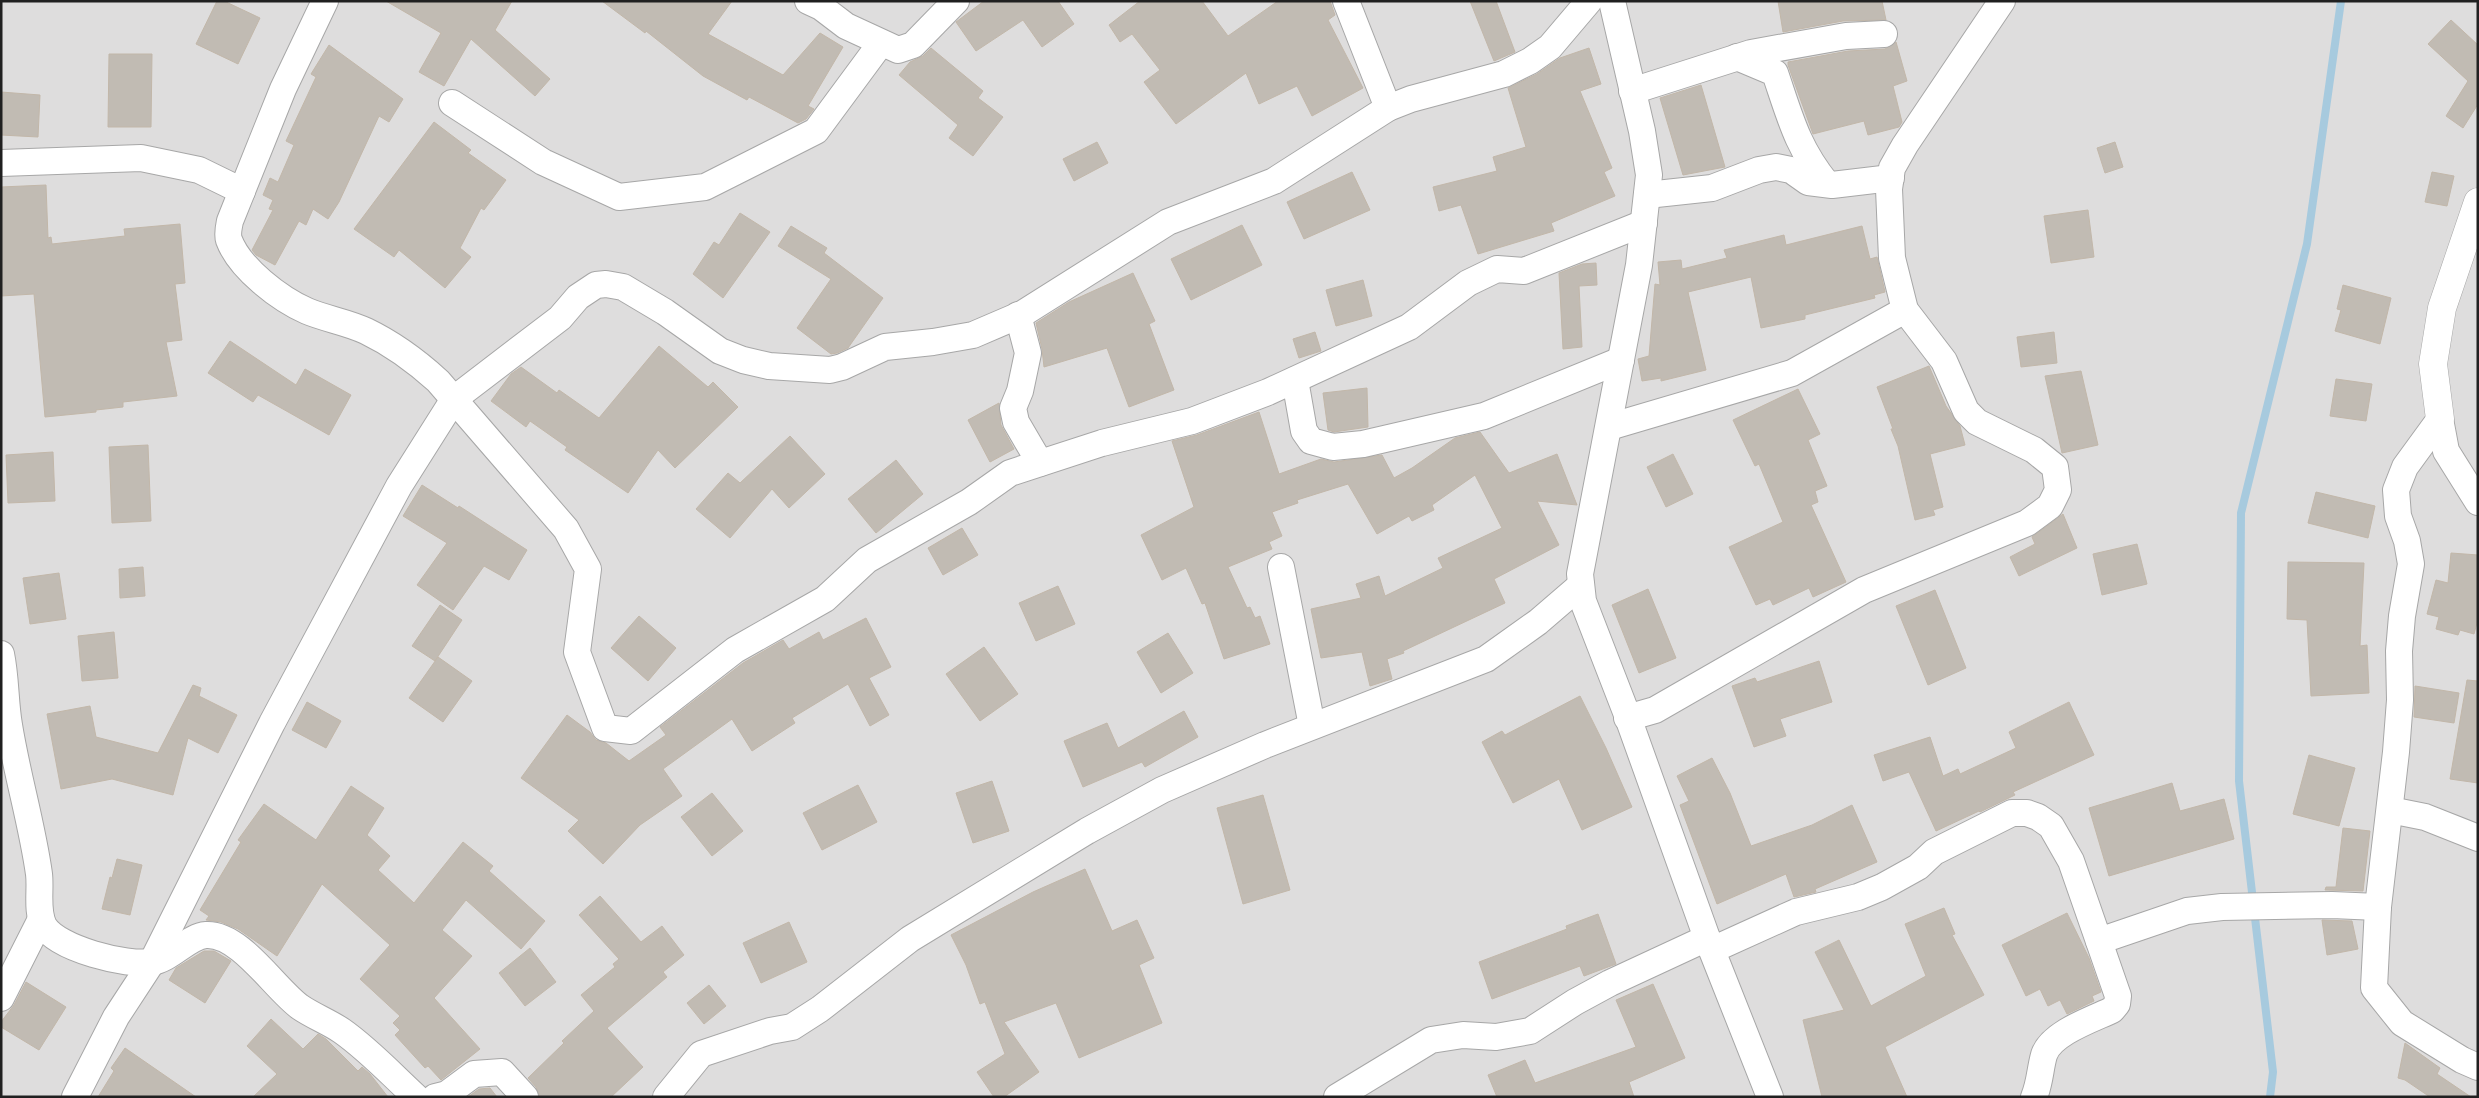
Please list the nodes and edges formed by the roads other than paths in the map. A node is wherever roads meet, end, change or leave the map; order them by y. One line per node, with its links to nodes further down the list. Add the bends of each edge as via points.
1 (325, 1): 17 (street, via 283,89)
2 (808, 1): 9 (street, via 846,26)
3 (956, 1): 9 (street, via 913,45 898,50)
4 (1346, 1): 13 (street)
5 (1589, 1): 13 (street, via 1550,47 1530,61 1504,74)
6 (1612, 1): 11 (street)
7 (2002, 1): 15 (street, via 1905,145 1892,168)
8 (1884, 34): 10 (street, via 1846,36)
9 (881, 43): 12 (street, via 816,131 705,187 619,197 543,162)
10 (1737, 57): 11 (street); 16 (street, via 1775,73 1798,140)
11 (1632, 91): 18 (street, via 1649,174)
12 (452, 103)
13 (1388, 108): 22 (street, via 1274,181 1149,232)
14 (1, 163): 17 (street, via 141,158 199,170)
15 (1891, 178): 16 (street); 21 (street, via 1892,258)
16 (1826, 184): 18 (street, via 1808,182 1791,170 1776,167 1712,188)
17 (242, 191): 25 (street, via 230,221 228,238 254,275 282,297 308,311 364,330 405,352)
18 (1647, 195): 20 (street)
19 (2478, 202): 26 (street, via 2442,308 2433,364)
20 (1644, 223): 23 (street); 24 (street, via 1524,271 1497,270 1490,273 1468,283 1409,327)
21 (1904, 310): 27 (street, via 1792,373); 33 (street, via 1944,361 1966,411 1977,422 2034,450 2056,467 2058,490 2050,506 2027,523 1992,539 1864,590 1671,702)
22 (1018, 315): 25 (street, via 972,335 885,347 830,370 769,366 720,351 633,292 606,284 578,297 560,318); 28 (street, via 1028,353 1013,408 1016,422)
23 (1621, 360): 24 (street, via 1484,416 1362,444 1333,447 1311,441 1304,430); 27 (street)
24 (1295, 380): 28 (street, via 1192,421 1102,443)
25 (454, 399): 28 (street, via 566,529 588,569 577,652 605,728 631,731 735,650 825,598 867,560 969,502 1010,473); 42 (street, via 399,486 316,639)
26 (2440, 419): 29 (street, via 2446,451); 36 (street, via 2405,467 2396,490 2398,516 2411,564 2399,651 2400,700)
27 (1609, 428): 31 (street, via 1580,574)
28 (1040, 463)
29 (2478, 502)
30 (1281, 567): 35 (street)
31 (1581, 585): 33 (street, via 1583,601); 35 (street, via 1486,659)
32 (1, 654): 34 (street, via 6,678)
33 (1628, 718): 41 (street)
34 (5, 724): 39 (street, via 39,874)
35 (1312, 726): 49 (street, via 1162,790 1087,831 910,939 792,1027 701,1054)
36 (2390, 810): 37 (street, via 2425,817); 38 (street)
37 (2478, 838)
38 (2378, 907): 40 (street, via 2332,905 2187,910); 44 (street, via 2374,988 2402,1023)
39 (41, 919): 42 (street, via 57,938 74,948 130,962); 43 (street)
40 (2099, 941): 41 (street, via 2071,861 2051,826 2038,816 2012,813 1934,852 1918,867 1882,887 1858,897 1796,912); 52 (street, via 2118,996 2117,1004 2112,1010 2050,1044 2044,1055 2040,1083)
41 (1709, 944): 50 (street, via 1610,983 1530,1031 1496,1037 1463,1035 1431,1040); 51 (street)
42 (152, 962): 45 (street, via 116,1017); 46 (street, via 172,954 196,938 206,935 224,940 242,950 300,1007 343,1032)
43 (1, 998)
44 (2478, 1067)
45 (75, 1097)
46 (416, 1097)
47 (434, 1097): 48 (street, via 447,1094 474,1074 502,1072)
48 (525, 1097)
49 (666, 1097)
50 (1338, 1097)
51 (1770, 1097)
52 (2034, 1097)

